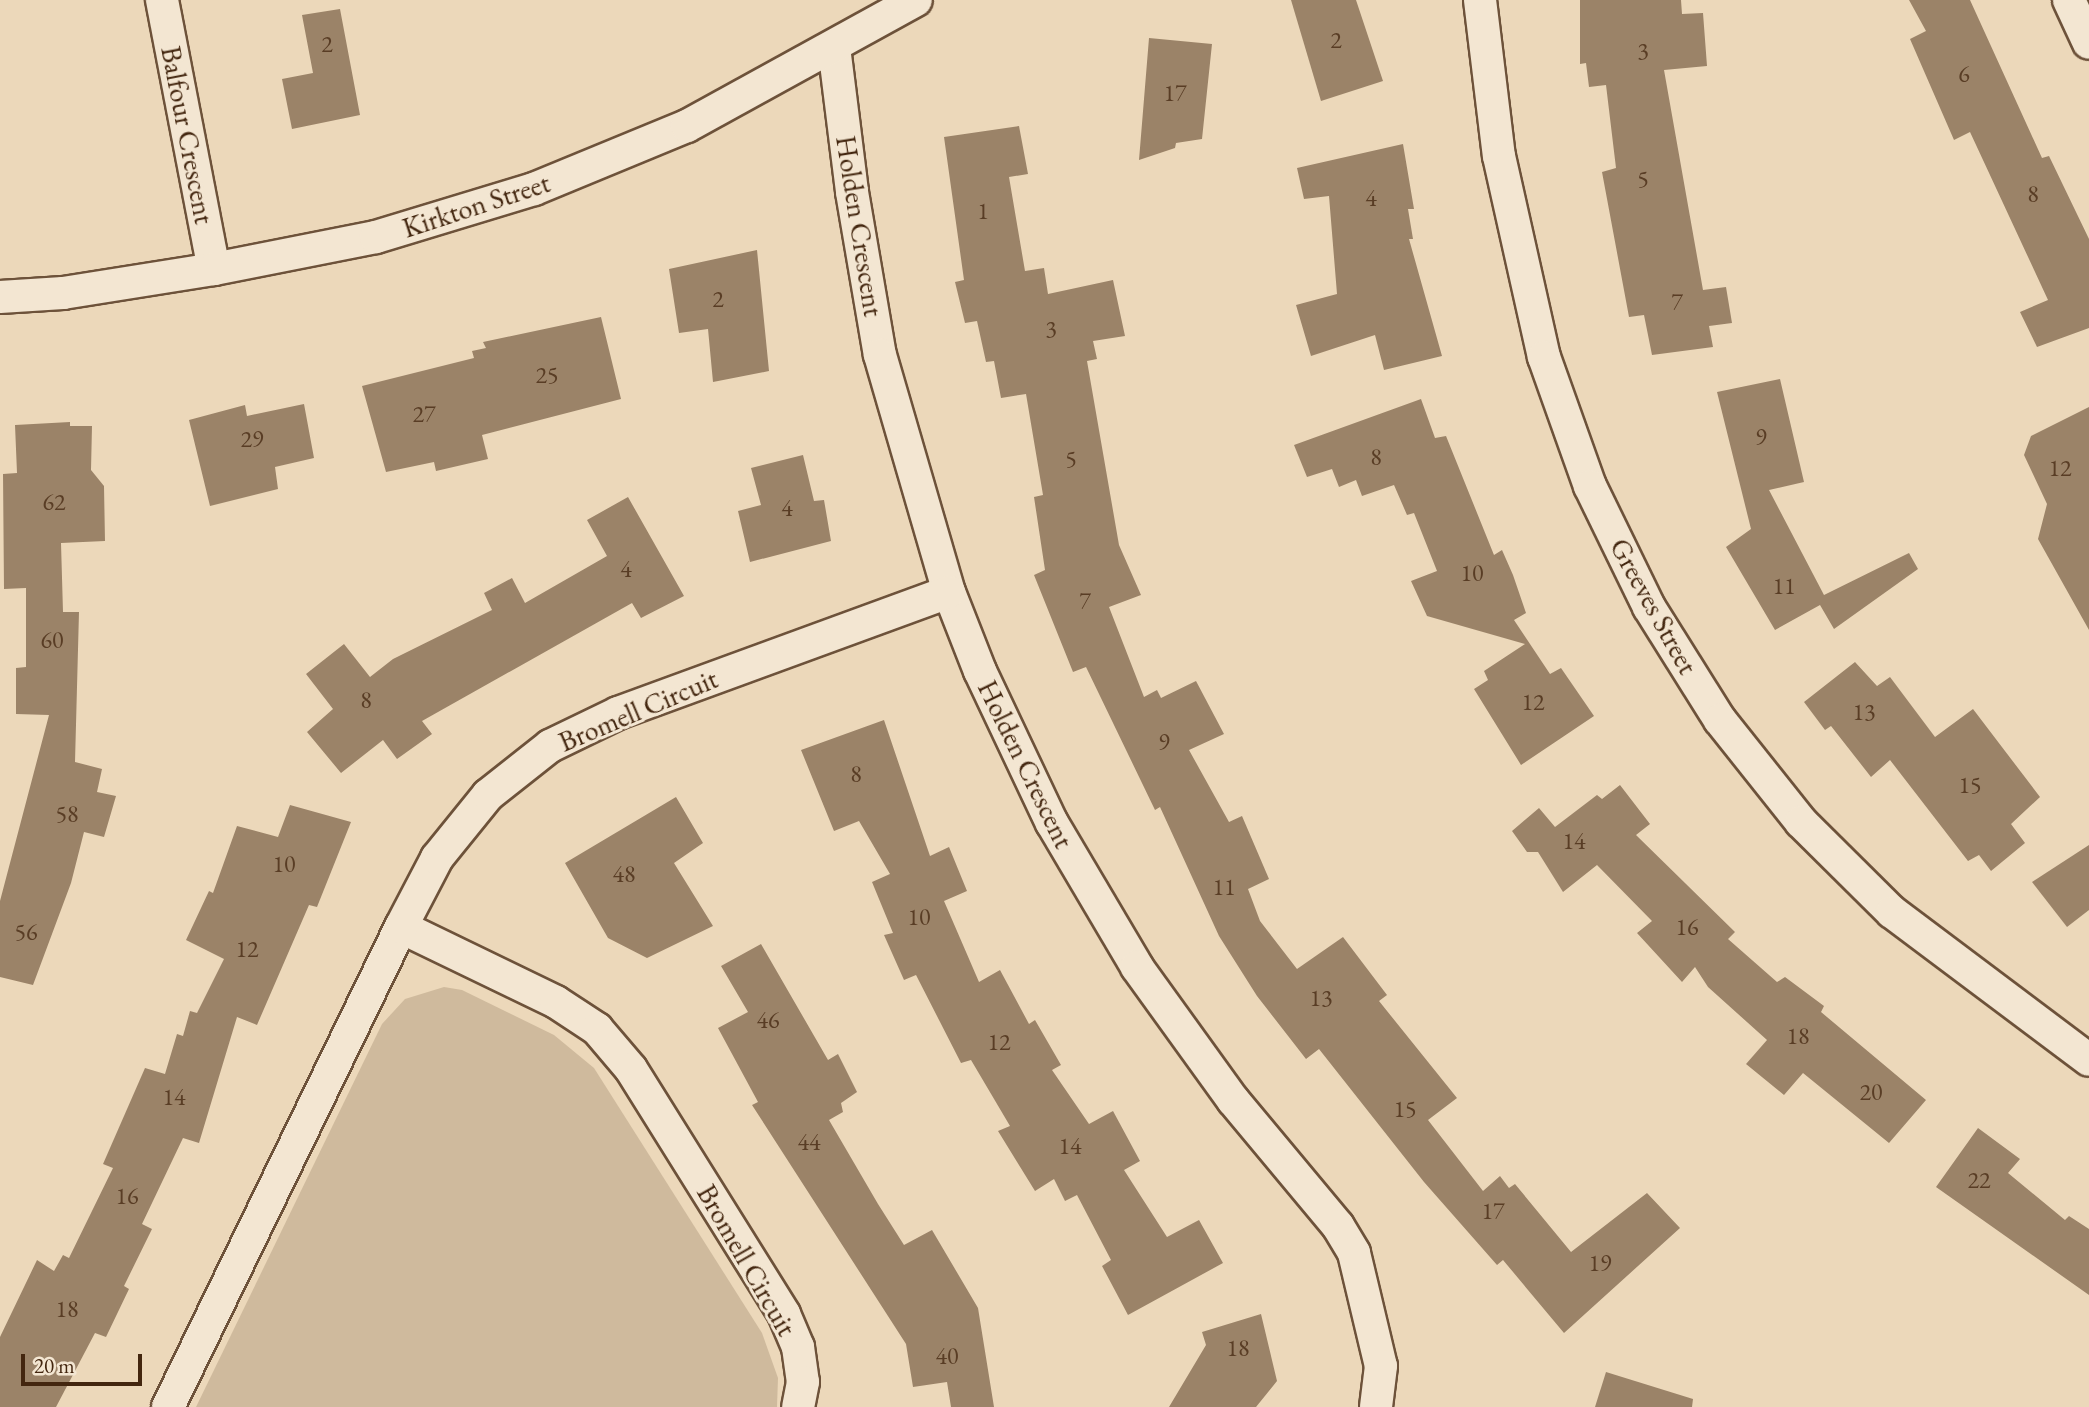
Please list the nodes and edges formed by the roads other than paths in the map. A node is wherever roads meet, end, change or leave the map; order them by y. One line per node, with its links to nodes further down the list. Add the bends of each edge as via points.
1 (162, 0): 7 (street, Balfour Crescent)
2 (916, 0): 6 (street, Kirkton Street)
3 (1480, 0): 11 (street, Greeves Street, via 1499,156 1544,357 1590,485 1649,607 1720,720 1801,822 1892,912)
4 (2069, 0): 5 (street)
5 (2089, 43)
6 (834, 47): 7 (street, Kirkton Street, via 687,125 534,189 376,237); 9 (street, Holden Crescent, via 852,192 880,355)
7 (214, 269): 8 (street, Kirkton Street, via 63,293)
8 (0, 297)
9 (949, 592): 10 (street, Bromell Circuit, via 618,713 550,746 488,795 437,858); 14 (street, Holden Crescent, via 980,671 1052,823 1137,967 1233,1100 1338,1227 1354,1254 1381,1366)
10 (401, 927): 12 (street, Bromell Circuit); 13 (street, Bromell Circuit, via 555,1002 597,1029 631,1069 784,1314 798,1347 803,1382)
11 (2089, 1060)
12 (168, 1407)
13 (798, 1407)
14 (1376, 1407)

